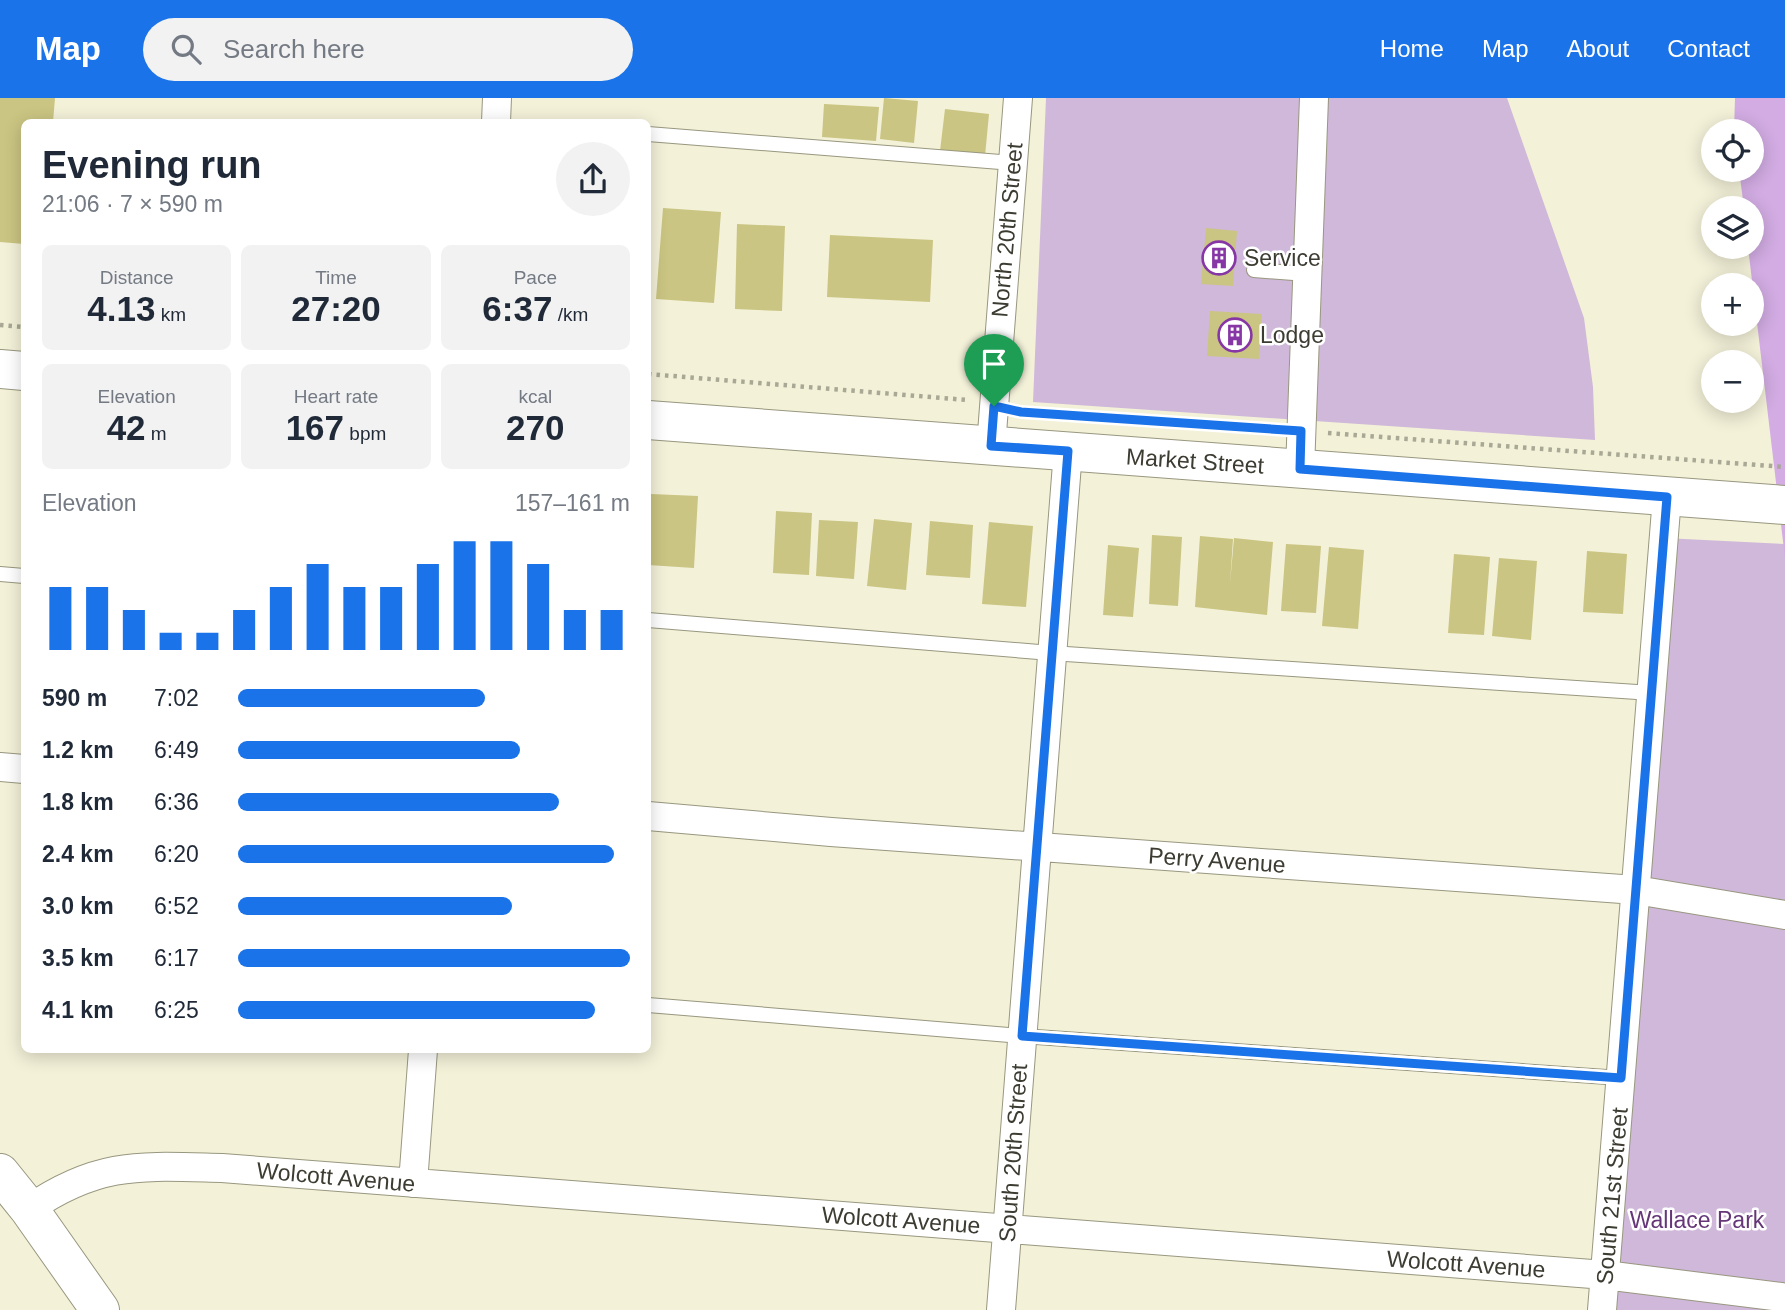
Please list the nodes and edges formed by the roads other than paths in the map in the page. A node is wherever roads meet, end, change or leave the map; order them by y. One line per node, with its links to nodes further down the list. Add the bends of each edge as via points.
1 (497, 98): 4 (street)
2 (1018, 98): 6 (street, North 20th Street)
3 (1314, 98): 8 (street)
4 (496, 119)
5 (651, 134): 6 (lane)
6 (1013, 163): 12 (street, North 20th Street)
7 (1254, 270): 8 (lane)
8 (1307, 274): 14 (street)
9 (0, 369): 10 (main road)
10 (21, 371)
11 (651, 419): 12 (main road, Market Street)
12 (991, 446): 13 (main road, Market Street)
13 (1068, 451): 14 (main road, Market Street); 20 (street, South 20th Street)
14 (1300, 469): 15 (main road, Market Street)
15 (1667, 497): 16 (main road, Market Street); 21 (street, South 21st Street)
16 (1785, 505)
17 (0, 574): 18 (lane)
18 (21, 576)
19 (651, 620): 20 (lane)
20 (1051, 653): 21 (lane); 25 (street, South 20th Street)
21 (1652, 693): 26 (street, South 21st Street)
22 (0, 767): 23 (street)
23 (21, 769)
24 (651, 816): 25 (street, Perry Avenue)
25 (1037, 847): 26 (street, Perry Avenue); 29 (street, South 20th Street)
26 (1636, 890): 27 (street, Perry Avenue); 31 (street, South 21st Street)
27 (1785, 915)
28 (651, 1005): 29 (lane)
29 (1022, 1036): 31 (lane); 35 (street, South 20th Street)
30 (423, 1053): 33 (street)
31 (1621, 1078): 36 (street, South 21st Street)
32 (0, 1173): 34 (main road)
33 (412, 1183): 34 (street, Wolcott Avenue, via 222,1168 146,1167 73,1182); 35 (street, Wolcott Avenue)
34 (29, 1209): 38 (main road)
35 (1008, 1229): 36 (street, Wolcott Avenue); 39 (street, South 20th Street)
36 (1605, 1275): 37 (street, Wolcott Avenue); 40 (street, South 21st Street)
37 (1782, 1297)
38 (100, 1310)
39 (1001, 1310)
40 (1602, 1310)

